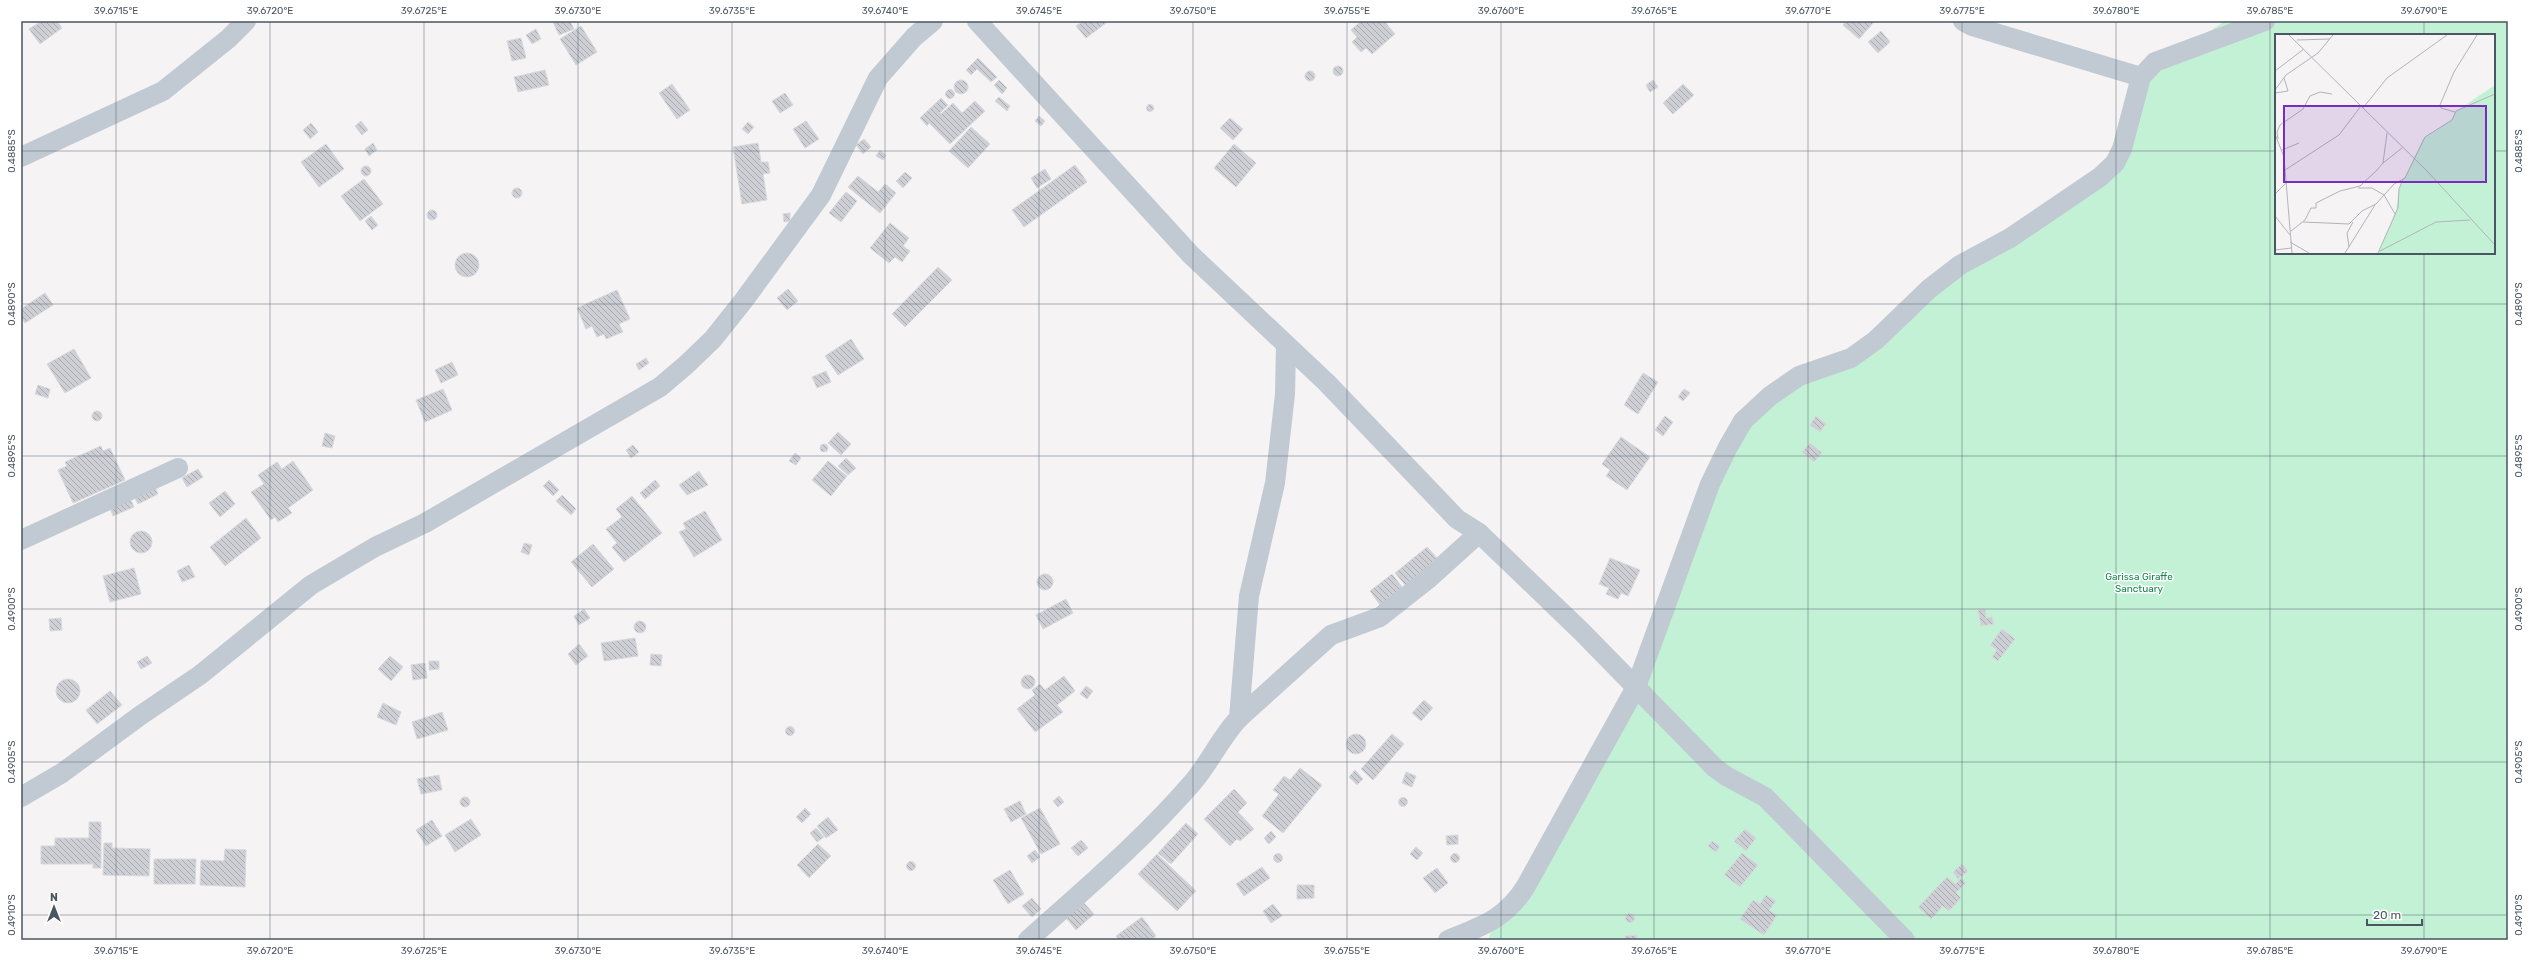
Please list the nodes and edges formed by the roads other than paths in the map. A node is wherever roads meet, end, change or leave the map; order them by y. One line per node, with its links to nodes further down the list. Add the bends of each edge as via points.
1 (246, 21): 7 (street, via 228,39 163,91)
2 (933, 21): 14 (street, via 914,37 878,78 821,195 744,300 713,339 686,365 660,387 311,585 200,675 62,773)
3 (1963, 21): 6 (street, via 1972,26)
4 (2264, 21): 6 (street, via 2172,54 2155,62)
5 (985, 25): 8 (street, via 1191,255)
6 (2141, 77): 12 (street, via 2122,149 2115,163 2100,177 2010,238 1960,265 1929,289 1876,340 1851,358 1799,376 1770,396 1743,421 1710,484)
7 (21, 157)
8 (1286, 345): 10 (street, via 1457,519); 13 (street, via 1285,394 1275,483 1249,596)
9 (178, 468): 11 (street)
10 (1478, 533): 12 (street); 13 (street, via 1427,580 1380,616 1332,636)
11 (21, 540)
12 (1636, 687): 15 (street, via 1522,892 1514,904); 19 (street, via 1715,768 1765,797)
13 (1239, 718): 16 (street, via 1228,729 1194,781 1169,809 1120,858)
14 (21, 797)
15 (1495, 920): 17 (street); 18 (street)
16 (1028, 940)
17 (1448, 940)
18 (1488, 940)
19 (1905, 940)

